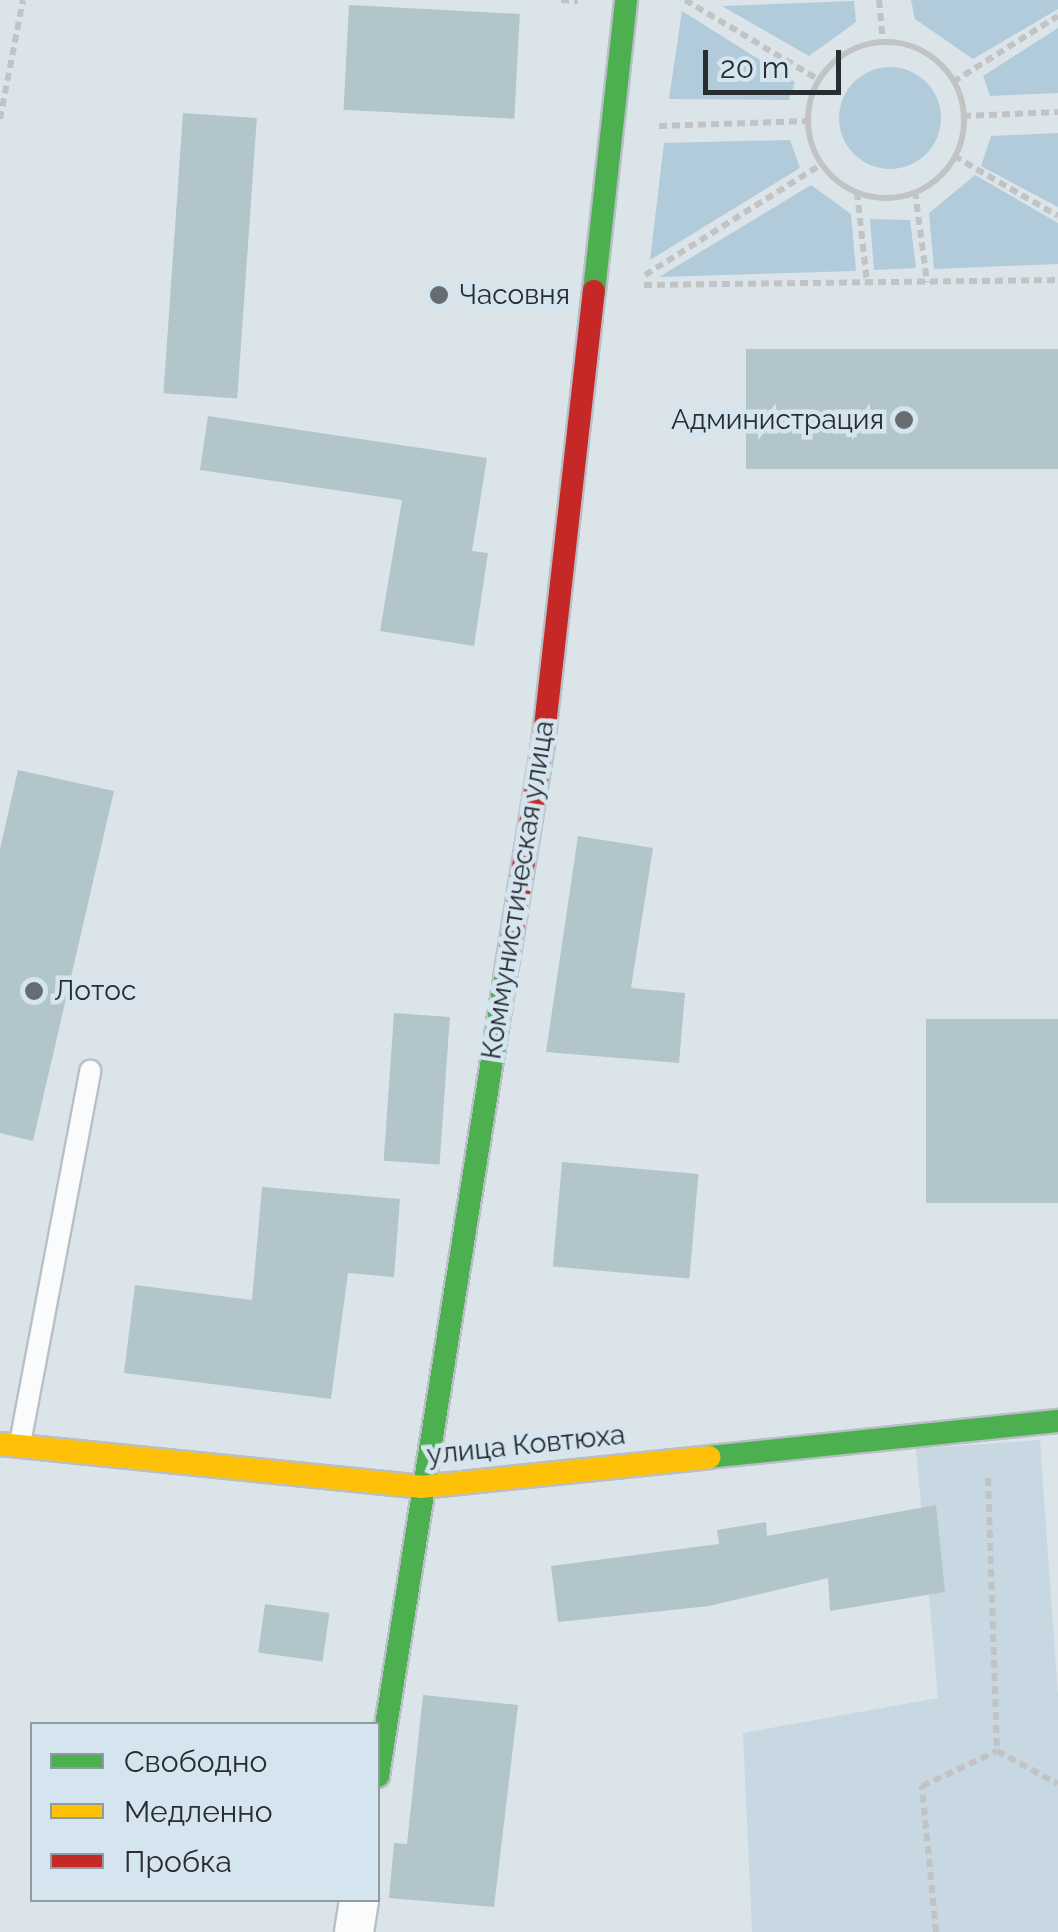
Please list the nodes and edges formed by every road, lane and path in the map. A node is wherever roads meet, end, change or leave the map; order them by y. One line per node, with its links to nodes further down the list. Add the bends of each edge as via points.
1 (23, 0): 11 (path)
2 (626, 0): 26 (street, Коммунистическая улица, via 542,744)
3 (685, 0): 7 (path)
4 (879, 0): 6 (path)
5 (1058, 16): 8 (path)
6 (883, 42): 7 (path, via 840,56); 8 (path, via 921,50)
7 (819, 80): 12 (path)
8 (954, 82): 10 (path)
9 (1058, 112): 10 (path)
10 (963, 116): 14 (path)
11 (0, 119)
12 (808, 121): 13 (path); 15 (path)
13 (654, 126)
14 (954, 156): 17 (path); 18 (path)
15 (822, 164): 16 (path); 21 (path, via 628,285)
16 (857, 192): 17 (path); 21 (path)
17 (915, 192): 20 (path)
18 (1058, 216)
19 (1058, 280): 20 (path)
20 (927, 282): 21 (path)
21 (867, 283)
22 (90, 1071): 25 (lane)
23 (1058, 1422): 24 (street, улица Ковтюха)
24 (986, 1427): 26 (street, улица Ковтюха); 27 (path)
25 (10, 1446): 26 (street, улица Ковтюха)
26 (422, 1487): 28 (street, Коммунистическая улица)
27 (997, 1751): 29 (path); 32 (path, via 922,1786)
28 (380, 1763)
29 (1058, 1784)
30 (359, 1902): 31 (street)
31 (354, 1932)
32 (936, 1932)

